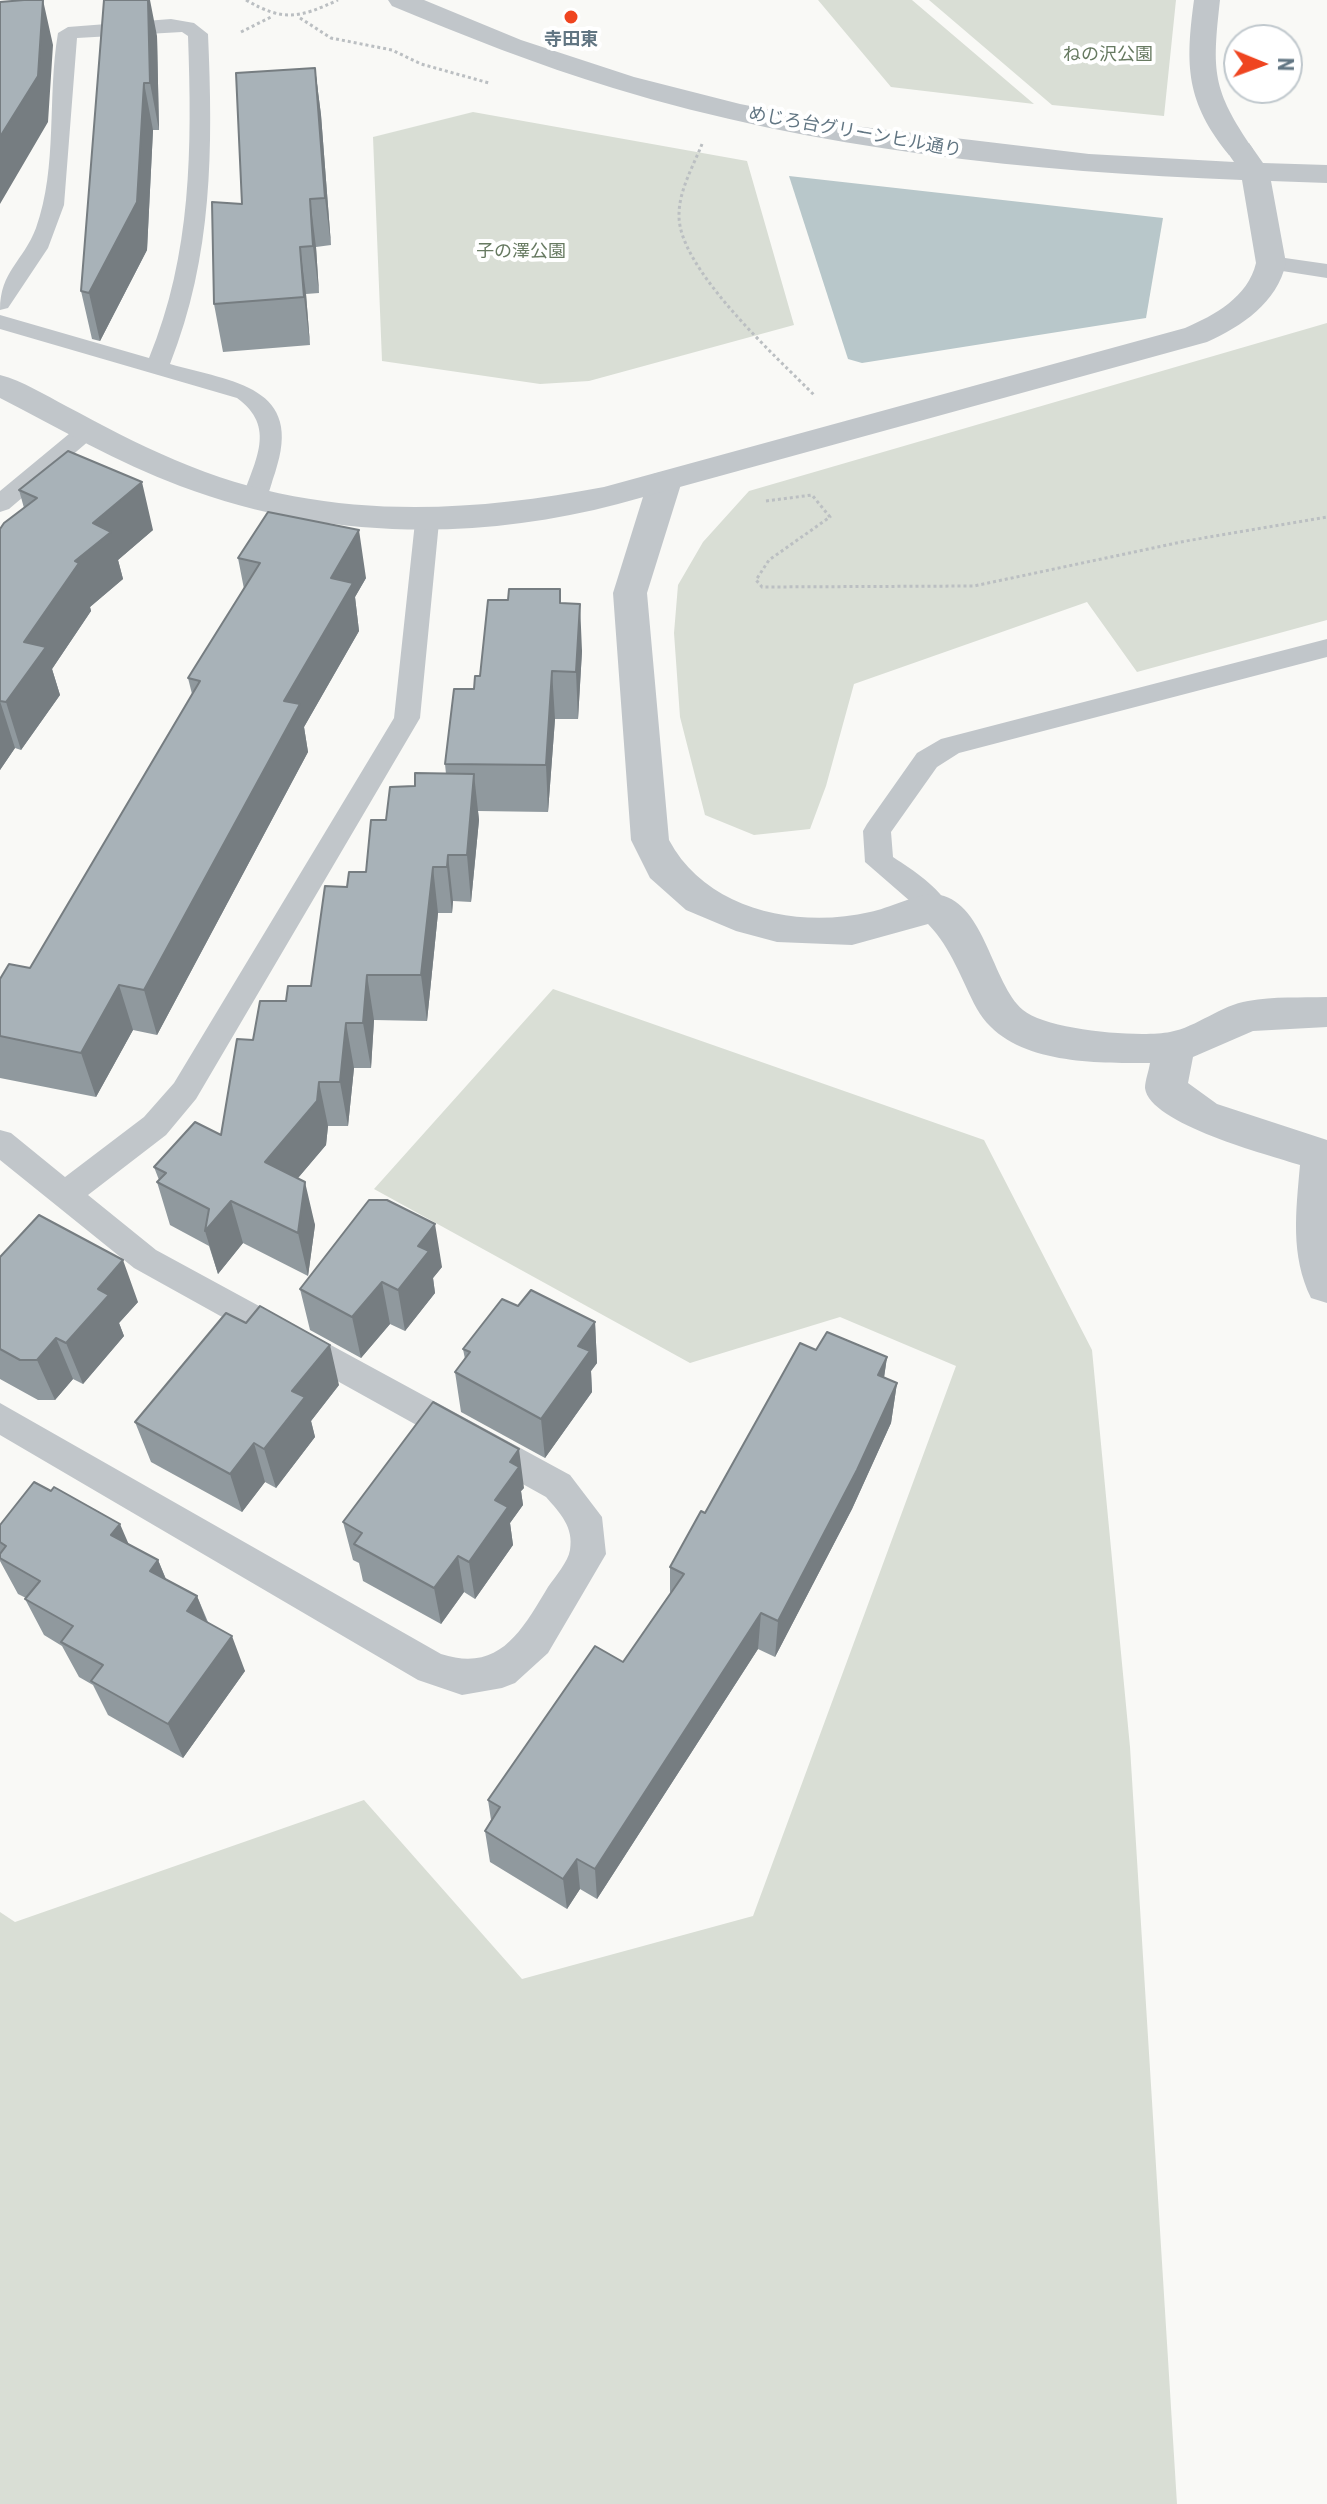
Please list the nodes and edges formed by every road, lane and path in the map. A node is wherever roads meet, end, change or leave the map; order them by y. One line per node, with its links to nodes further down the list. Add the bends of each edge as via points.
1 (246, 0): 6 (path, via 272,16)
2 (338, 0): 6 (path)
3 (401, 0): 10 (street, めじろ台グリーンヒル通り, via 590,74 770,120 1001,157)
4 (462, 0): 10 (street, めじろ台グリーンヒル通り, via 637,63 811,105)
5 (1207, 0): 10 (street, via 1200,59 1204,87 1220,129)
6 (300, 18): 7 (path, via 331,38)
7 (392, 50)
8 (705, 138): 18 (path, via 678,219 690,256)
9 (1327, 151): 10 (street, めじろ台グリーンヒル通り)
10 (1247, 161): 11 (street, めじろ台グリーンヒル通り); 12 (street)
11 (1327, 174)
12 (1271, 263): 13 (lane); 20 (street, via 1262,289 1249,302 1224,323 1196,335)
13 (1327, 271)
14 (0, 303): 16 (lane, via 46,230 61,157 62,61 68,33 187,27 198,34 200,216 178,322)
15 (0, 322): 16 (lane)
16 (156, 369): 21 (lane, via 264,403 273,418 272,437)
17 (0, 385): 19 (street)
18 (823, 405)
19 (89, 429): 21 (street, via 189,478); 23 (lane)
20 (665, 481): 25 (street, via 554,508); 27 (street, via 630,593 650,840 665,869 682,887 716,906 786,931 853,930)
21 (254, 499): 25 (street, via 355,517)
22 (754, 502): 24 (path, via 812,495 830,517 769,560 756,580 762,587 974,586)
23 (0, 504)
24 (1327, 517)
25 (427, 522): 32 (lane, via 407,718 185,1091 155,1126)
26 (1327, 648): 27 (lane, via 950,746 927,760 877,831 879,862 909,881)
27 (936, 908): 29 (street, via 963,938 1010,1021 1043,1037 1113,1047)
28 (1327, 1012): 29 (street, via 1248,1016)
29 (1174, 1048): 31 (street, via 1166,1089 1202,1116)
30 (0, 1142): 32 (lane)
31 (1325, 1156): 33 (street, via 1316,1235)
32 (63, 1196): 34 (lane, via 145,1259 558,1486 585,1517 588,1554 535,1641 502,1671 462,1678 431,1668)
33 (1327, 1285)
34 (0, 1418)

